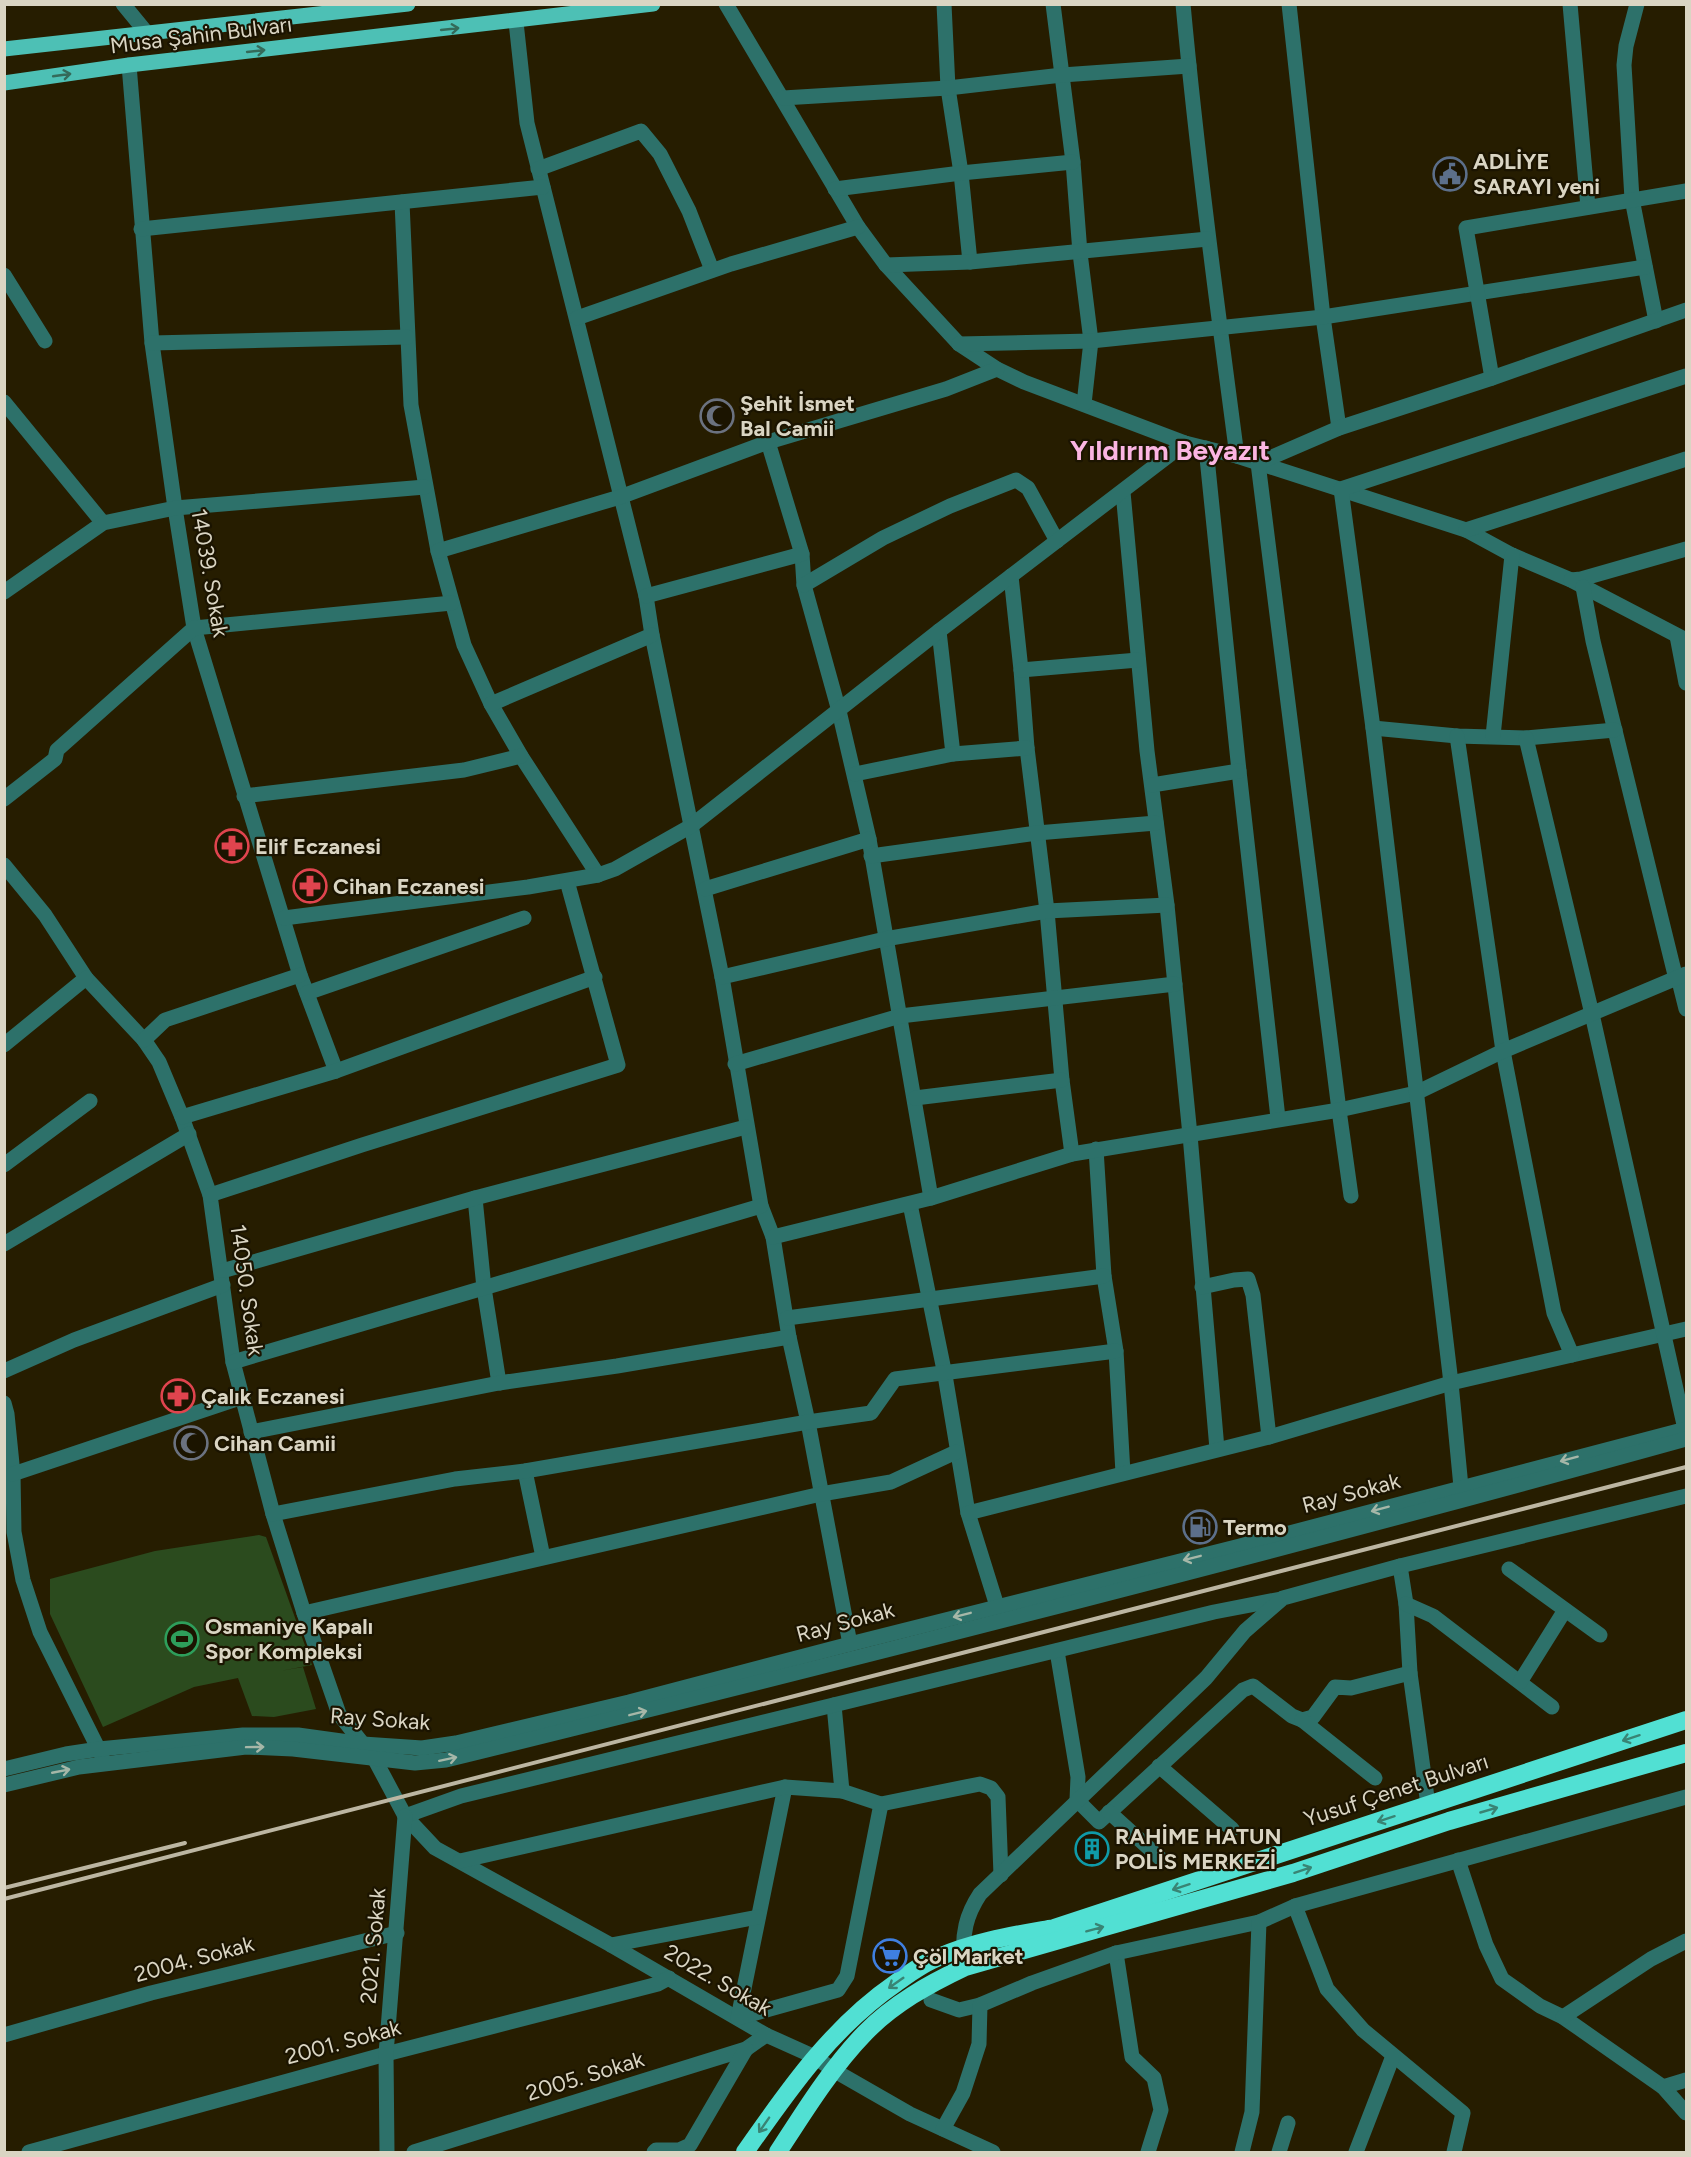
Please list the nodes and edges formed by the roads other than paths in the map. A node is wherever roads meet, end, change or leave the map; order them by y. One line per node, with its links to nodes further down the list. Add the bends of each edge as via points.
1 (123, 4): 13 (street)
2 (408, 4): 11 (main road, Musa Şahin Bulvarı)
3 (653, 4): 12 (main road, Musa Şahin Bulvarı)
4 (726, 4): 20 (street)
5 (944, 4): 19 (street)
6 (1053, 4): 17 (street)
7 (1183, 4): 16 (street)
8 (1288, 4): 41 (street)
9 (1570, 4): 29 (street)
10 (1637, 4): 27 (street, via 1624,65)
11 (353, 8): 13 (main road, Musa Şahin Bulvarı)
12 (516, 22): 15 (main road, Musa Şahin Bulvarı, one-way to 12); 22 (street, via 527,123)
13 (146, 32): 14 (main road, Musa Şahin Bulvarı)
14 (4, 49)
15 (129, 65): 18 (main road, Musa Şahin Bulvarı, one-way to 15); 31 (street, 14039. Sokak)
16 (1189, 66): 17 (street); 32 (street)
17 (1062, 75): 19 (street); 21 (street)
18 (4, 83)
19 (948, 88): 20 (street); 23 (street)
20 (783, 98): 25 (street)
21 (1073, 162): 23 (street); 33 (street)
22 (538, 169): 24 (street); 37 (street, via 641,131 660,154 680,192)
23 (961, 173): 25 (street); 34 (street)
24 (543, 187): 28 (street); 42 (street)
25 (835, 189): 30 (street)
26 (1686, 191): 27 (street)
27 (1632, 199): 29 (street); 36 (street)
28 (402, 202): 31 (street); 46 (street)
29 (1588, 207): 39 (street, via 1466,228)
30 (858, 227): 35 (street); 37 (street)
31 (141, 230): 49 (street, 14039. Sokak)
32 (1208, 239): 33 (street); 45 (street)
33 (1080, 253): 34 (street); 48 (street)
34 (970, 262): 35 (street)
35 (886, 265): 50 (street)
36 (1645, 267): 39 (street); 44 (street)
37 (712, 270): 42 (street)
38 (4, 275): 47 (street)
39 (1476, 294): 41 (street); 53 (street)
40 (1686, 310): 44 (street)
41 (1323, 317): 45 (street); 56 (street)
42 (577, 318): 66 (street)
43 (1686, 320): 62 (street, via 1379,420)
44 (1656, 321): 53 (street)
45 (1220, 327): 48 (street); 60 (street)
46 (407, 337): 49 (street); 63 (street, via 411,405)
47 (45, 341)
48 (1091, 341): 50 (street); 55 (street)
49 (152, 343): 67 (street, 14039. Sokak)
50 (959, 344): 51 (street)
51 (996, 369): 55 (street); 57 (street, via 946,389)
52 (1686, 376): 64 (street)
53 (1492, 378): 56 (street)
54 (4, 402): 68 (street)
55 (1084, 404): 58 (street)
56 (1339, 428): 62 (street)
57 (768, 442): 66 (street); 73 (street)
58 (1185, 443): 59 (street); 65 (street)
59 (1206, 448): 60 (street); 98 (street)
60 (1237, 456): 62 (street)
61 (1686, 459): 69 (street)
62 (1262, 464): 64 (street); 137 (street)
63 (425, 487): 67 (street); 72 (street)
64 (1341, 489): 69 (street); 90 (street)
65 (1123, 492): 70 (street); 85 (street)
66 (620, 497): 72 (street); 79 (street)
67 (175, 508): 68 (street); 81 (street, 14039. Sokak)
68 (103, 523): 78 (street)
69 (1466, 530): 74 (street)
70 (1057, 542): 75 (street); 77 (street, via 1028,488 1016,480 884,538)
71 (1686, 549): 76 (street, via 1581,579)
72 (438, 551): 80 (street)
73 (802, 554): 77 (street); 79 (street)
74 (1512, 555): 76 (street); 93 (street)
75 (1011, 576): 82 (street); 86 (street)
76 (1577, 584): 84 (street); 91 (street)
77 (804, 585): 89 (street)
78 (4, 592)
79 (646, 596): 83 (street)
80 (452, 603): 81 (street); 88 (street, via 464,645)
81 (194, 628): 101 (street, 14039. Sokak); 102 (street, via 57,750 55,759)
82 (939, 631): 89 (street); 96 (street)
83 (652, 634): 88 (street); 104 (street)
84 (1682, 638): 87 (street)
85 (1138, 660): 86 (street); 100 (street)
86 (1022, 670): 95 (street)
87 (1686, 683)
88 (491, 704): 97 (street)
89 (839, 711): 99 (street); 104 (street)
90 (1373, 728): 92 (street); 134 (street)
91 (1616, 730): 94 (street); 120 (street)
92 (1457, 736): 93 (street); 130 (street)
93 (1493, 736): 94 (street)
94 (1526, 738): 126 (street)
95 (1027, 748): 96 (street); 105 (street)
96 (953, 753): 99 (street)
97 (521, 756): 101 (street, via 464,770); 109 (street)
98 (1239, 771): 100 (street); 139 (street)
99 (855, 774): 106 (street)
100 (1152, 785): 103 (street)
101 (244, 796): 114 (street, 14039. Sokak)
102 (4, 799)
103 (1156, 823): 105 (street); 112 (street)
104 (691, 826): 109 (street); 111 (street)
105 (1037, 833): 107 (street); 113 (street)
106 (869, 839): 107 (street); 111 (street)
107 (871, 856): 116 (street)
108 (4, 865): 121 (street, 14050. Sokak, via 45,915)
109 (598, 875): 110 (street)
110 (567, 881): 114 (street); 118 (street)
111 (705, 889): 119 (street)
112 (1167, 905): 113 (street); 122 (street)
113 (1047, 911): 116 (street); 124 (street)
114 (284, 918): 117 (street, 14039. Sokak)
115 (524, 918): 123 (street)
116 (885, 939): 119 (street); 127 (street)
117 (300, 975): 123 (street, 14039. Sokak); 128 (street, via 165,1020)
118 (595, 976): 132 (street); 146 (street, via 618,1065)
119 (722, 977): 131 (street)
120 (1680, 977): 125 (street); 126 (street)
121 (86, 978): 128 (street, 14050. Sokak); 129 (street)
122 (1175, 984): 124 (street); 142 (street)
123 (308, 993): 132 (street, 14039. Sokak)
124 (1054, 999): 127 (street); 133 (street)
125 (1686, 1009)
126 (1592, 1014): 130 (street); 161 (street)
127 (900, 1016): 131 (street); 135 (street)
128 (144, 1040): 138 (street, 14050. Sokak, via 159,1062)
129 (4, 1045)
130 (1503, 1051): 134 (street); 164 (street, via 1554,1313)
131 (735, 1064): 140 (street)
132 (336, 1071): 138 (street)
133 (1062, 1080): 135 (street); 144 (street)
134 (1416, 1094): 137 (street); 169 (street)
135 (915, 1098): 149 (street)
136 (90, 1101): 145 (street)
137 (1339, 1110): 139 (street); 147 (street)
138 (182, 1117): 141 (street, 14050. Sokak)
139 (1278, 1118): 142 (street)
140 (747, 1127): 148 (street); 151 (street)
141 (189, 1134): 146 (street, 14050. Sokak); 153 (street)
142 (1190, 1135): 143 (street); 156 (street)
143 (1096, 1149): 144 (street); 154 (street)
144 (1072, 1154): 149 (street)
145 (4, 1166)
146 (210, 1195): 155 (street, 14050. Sokak)
147 (1351, 1196)
148 (475, 1198): 155 (street); 157 (street)
149 (931, 1198): 150 (street)
150 (910, 1203): 152 (street); 158 (street)
151 (761, 1206): 152 (street); 157 (street)
152 (773, 1237): 159 (street)
153 (4, 1244)
154 (1104, 1276): 158 (street); 163 (street)
155 (222, 1278): 165 (street, 14050. Sokak); 166 (street)
156 (1202, 1287): 175 (street, via 1248,1279); 176 (street)
157 (484, 1288): 165 (street); 168 (street)
158 (928, 1298): 159 (street); 167 (street)
159 (787, 1318): 162 (street)
160 (1686, 1329): 161 (street)
161 (1663, 1335): 164 (street); 174 (street)
162 (789, 1337): 168 (street); 172 (street)
163 (1116, 1351): 167 (street); 179 (street)
164 (1572, 1355): 169 (street)
165 (233, 1362): 170 (street, 14050. Sokak)
166 (4, 1371)
167 (945, 1375): 172 (street, via 895,1380 872,1413); 177 (street)
168 (499, 1383): 173 (street)
169 (1451, 1383): 175 (street); 181 (street)
170 (243, 1397): 173 (street, 14050. Sokak); 180 (street)
171 (4, 1403): 180 (street)
172 (808, 1422): 178 (street); 182 (street)
173 (251, 1432): 185 (street, 14050. Sokak)
174 (1686, 1432): 181 (street, Ray Sokak, one-way to 181); 207 (street, one-way to 174, via 415,1763 446,1760 1469,1500)
175 (1269, 1437): 176 (street)
176 (1217, 1449): 179 (street)
177 (956, 1452): 182 (street, via 891,1482); 184 (street)
178 (525, 1471): 185 (street, via 454,1479); 187 (street)
179 (1123, 1473): 184 (street)
180 (13, 1474): 186 (street)
181 (1461, 1487): 192 (street, Ray Sokak, one-way to 192)
182 (821, 1494): 187 (street); 196 (street)
183 (1686, 1496): 188 (street)
184 (968, 1513): 192 (street)
185 (273, 1514): 194 (street, 14050. Sokak)
186 (9, 1534): 205 (street, via 40,1632)
187 (543, 1557): 194 (street)
188 (1400, 1566): 190 (street); 191 (street)
189 (1509, 1569): 193 (street)
190 (1283, 1598): 197 (street); 216 (street, via 1245,1631 1206,1678)
191 (1406, 1604): 198 (street); 199 (street, via 1433,1616)
192 (996, 1606): 196 (street, Ray Sokak, one-way to 196)
193 (1565, 1610): 195 (street); 199 (street)
194 (304, 1613): 204 (street, 14050. Sokak, via 339,1714)
195 (1600, 1635)
196 (850, 1644): 204 (street, Ray Sokak, via 456,1743 422,1748)
197 (1057, 1651): 200 (street); 216 (street, via 1078,1777)
198 (1410, 1673): 202 (street, via 1351,1688 1335,1687 1313,1717); 218 (street)
199 (1520, 1682): 201 (street)
200 (834, 1705): 214 (street); 220 (street, via 461,1796)
201 (1552, 1707)
202 (1302, 1720): 209 (street, via 1253,1686 1243,1690); 211 (street)
203 (1686, 1720): 218 (highway, Yusuf Çenet Bulvarı, one-way to 218)
204 (363, 1744): 205 (street, Ray Sokak, via 298,1735 253,1734); 207 (street, 14050. Sokak)
205 (99, 1749): 208 (street); 210 (street, Ray Sokak)
206 (1686, 1753): 233 (highway, Yusuf Çenet Bulvarı, one-way to 206, via 1282,1876 1449,1821)
207 (374, 1758): 208 (street, one-way to 207, via 246,1747); 220 (street, 14050. Sokak)
208 (107, 1764): 212 (street, one-way to 208, via 61,1770)
209 (1159, 1766): 219 (street); 221 (street)
210 (4, 1769)
211 (1375, 1779)
212 (4, 1785)
213 (785, 1787): 214 (street); 224 (street); 227 (street)
214 (842, 1791): 217 (street)
215 (1686, 1797): 223 (street)
216 (1077, 1800): 219 (street, via 1100,1822); 225 (street)
217 (882, 1804): 225 (street, via 980,1784 991,1788 998,1797); 238 (street, via 848,1976 838,1990)
218 (1428, 1805): 233 (highway, Yusuf Çenet Bulvarı, one-way to 233, via 1054,1928 986,1941)
219 (1109, 1812): 222 (street)
220 (405, 1816): 224 (street, 2022. Sokak, via 435,1848); 229 (street, 2021. Sokak)
221 (1232, 1829)
222 (1162, 1860)
223 (1458, 1860): 226 (street); 237 (street, via 1486,1945 1502,1979)
224 (460, 1861): 231 (street, 2022. Sokak)
225 (1001, 1875): 233 (street, via 970,1909 964,1931)
226 (1295, 1906): 228 (street); 243 (street, via 1327,1989 1362,2030)
227 (758, 1917): 231 (street); 238 (street)
228 (1259, 1922): 232 (street); 259 (street, via 1252,2112)
229 (397, 1933): 239 (street, 2004. Sokak, via 162,1990); 242 (street, 2021. Sokak)
230 (1686, 1941): 237 (street, via 1651,1959)
231 (611, 1945): 234 (street, 2022. Sokak)
232 (1116, 1953): 236 (street); 258 (street, via 1132,2057 1154,2078 1161,2110)
233 (964, 1958): 244 (highway, Yusuf Çenet Bulvarı, one-way to 244, via 940,1956 920,1966 851,2018); 245 (highway, Yusuf Çenet Bulvarı, via 880,2019)
234 (669, 1978): 238 (street, 2022. Sokak); 242 (street, 2001. Sokak)
235 (931, 2000): 236 (street, via 958,2010)
236 (980, 2005): 250 (street, via 979,2044 963,2092)
237 (1563, 2017): 247 (street)
238 (738, 2018): 240 (street, 2022. Sokak)
239 (4, 2035)
240 (766, 2035): 241 (street, 2005. Sokak); 244 (street, 2022. Sokak)
241 (746, 2049): 253 (street, 2005. Sokak); 254 (street, via 690,2145 680,2150)
242 (386, 2054): 251 (street, 2001. Sokak); 252 (street, 2021. Sokak)
243 (1393, 2056): 261 (street); 262 (street, via 1463,2113)
244 (815, 2057): 245 (street, 2022. Sokak); 255 (highway, Yusuf Çenet Bulvarı, one-way to 255)
245 (834, 2071): 250 (street, 2022. Sokak); 256 (highway, Yusuf Çenet Bulvarı)
246 (1686, 2080): 247 (street)
247 (1663, 2087): 248 (street)
248 (1686, 2113)
249 (1288, 2123): 260 (street)
250 (943, 2129): 257 (street, 2022. Sokak)
251 (29, 2152)
252 (387, 2152)
253 (414, 2152)
254 (652, 2152)
255 (745, 2152)
256 (778, 2152)
257 (993, 2152)
258 (1148, 2152)
259 (1242, 2152)
260 (1279, 2152)
261 (1356, 2152)
262 (1454, 2152)

